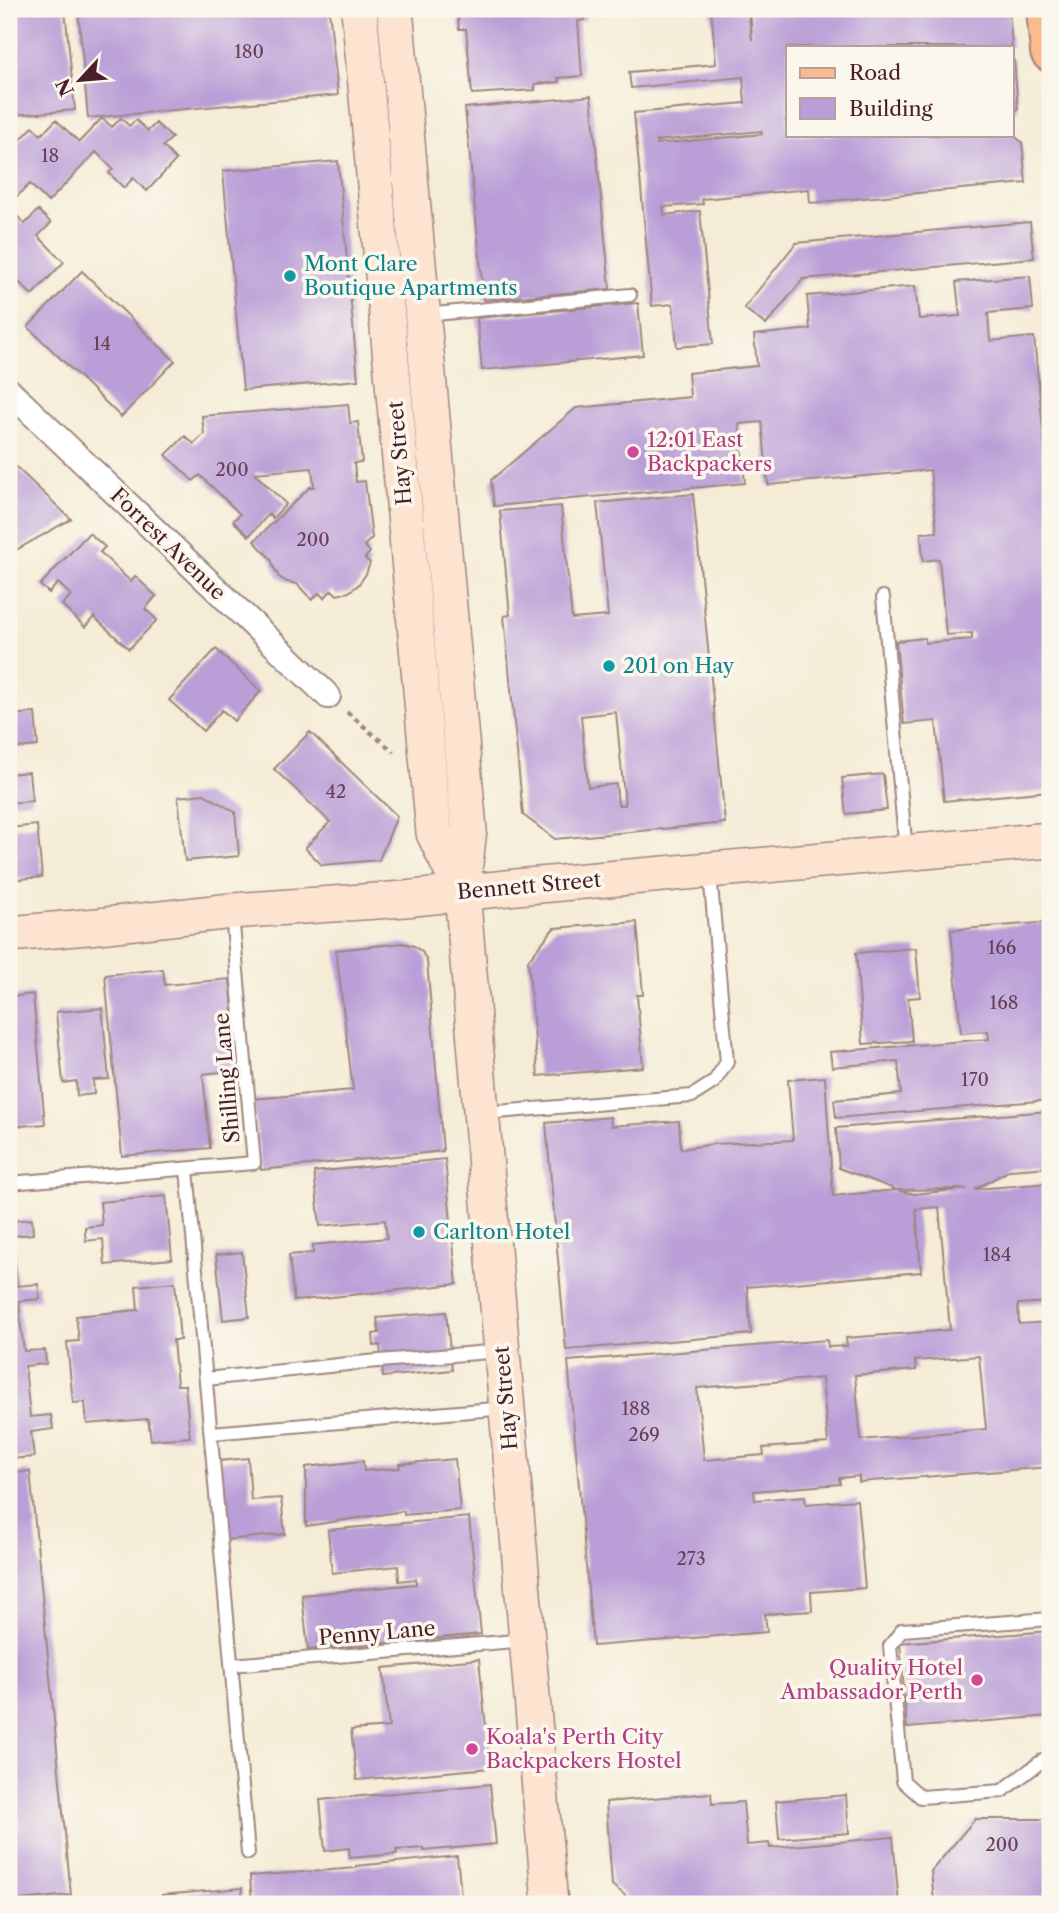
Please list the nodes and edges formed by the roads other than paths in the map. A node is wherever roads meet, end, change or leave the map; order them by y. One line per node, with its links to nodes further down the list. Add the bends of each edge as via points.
1 (359, 9): 13 (main road, Hay Street, via 434,833)
2 (395, 9): 6 (main road, Hay Street)
3 (1046, 9): 4 (main road)
4 (1050, 52)
5 (630, 295): 6 (lane)
6 (422, 315): 13 (main road, Hay Street, via 469,829)
7 (9, 391): 9 (street, Forrest Avenue)
8 (883, 597): 11 (lane)
9 (328, 696)
10 (1050, 840): 11 (main road, Bennett Street)
11 (906, 852): 12 (main road, Bennett Street)
12 (709, 869): 13 (main road, Bennett Street); 16 (lane, via 727,1062 714,1082 692,1096)
13 (462, 892): 14 (main road, Bennett Street); 16 (main road, Hay Street)
14 (232, 911): 15 (main road, Bennett Street); 17 (lane, Shilling Lane, via 254,1163)
15 (9, 934)
16 (481, 1114): 19 (main road, Hay Street)
17 (187, 1169): 18 (lane, Shilling Lane); 20 (lane)
18 (9, 1183)
19 (502, 1351): 20 (lane); 21 (main road, Hay Street)
20 (206, 1379): 22 (lane)
21 (506, 1408): 22 (lane); 24 (main road, Hay Street)
22 (211, 1433): 25 (lane)
23 (1050, 1619): 26 (lane, via 902,1630 890,1646 903,1781 921,1797 1002,1791 1042,1761)
24 (527, 1640): 25 (lane, Penny Lane); 28 (main road, Hay Street)
25 (231, 1665): 27 (lane)
26 (1050, 1760)
27 (248, 1853)
28 (550, 1904)

